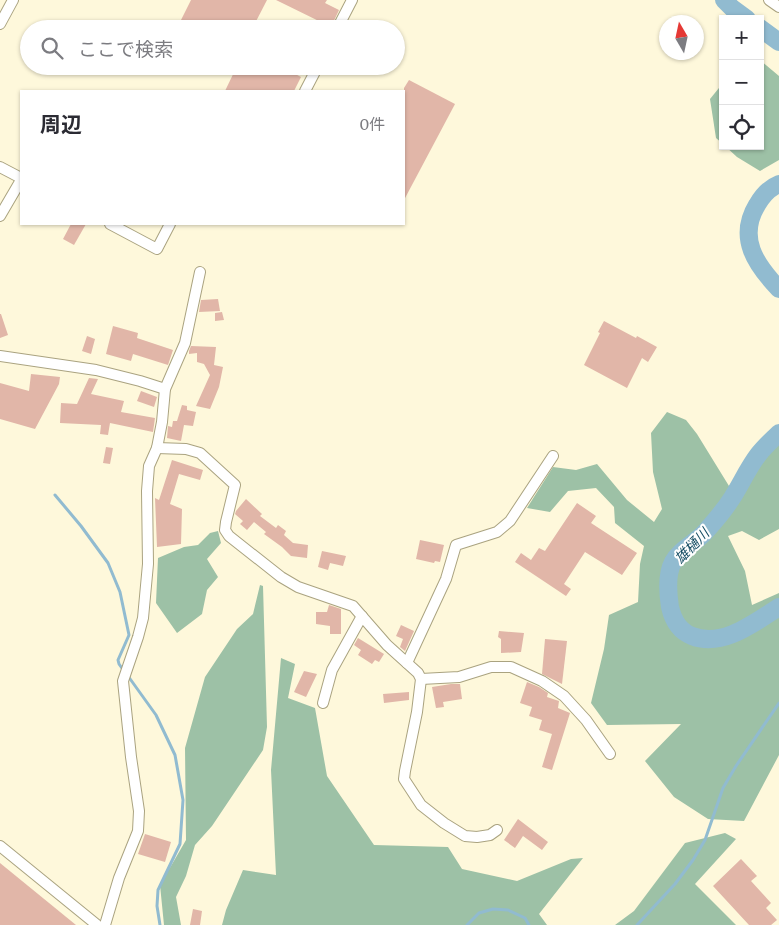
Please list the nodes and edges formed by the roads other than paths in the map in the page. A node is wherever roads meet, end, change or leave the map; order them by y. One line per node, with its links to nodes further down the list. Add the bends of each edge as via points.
1 (13, 0): 6 (street)
2 (352, 0): 5 (street)
3 (769, 0): 4 (street)
4 (779, 7)
5 (342, 20)
6 (0, 24)
7 (313, 75): 8 (street)
8 (306, 90)
9 (0, 167): 10 (street)
10 (20, 178)
11 (20, 181): 12 (street)
12 (0, 216)
13 (112, 225): 14 (street, via 157,249)
14 (169, 225)
15 (200, 272): 17 (street, via 185,343)
16 (0, 356): 17 (street, via 96,370)
17 (165, 389): 18 (street)
18 (157, 448): 20 (street, via 200,453 235,485 225,530 229,536 298,587 353,606); 28 (street, via 149,466 144,618 123,680 139,811 138,831)
19 (553, 456): 21 (street, via 510,521 497,532 456,546 446,579)
20 (362, 616): 21 (street); 23 (street, via 332,670)
21 (407, 663): 22 (street)
22 (421, 679): 24 (street, via 459,677 491,667 511,667 542,681 564,696); 25 (street, via 404,779 421,805 465,836 490,835)
23 (323, 703)
24 (610, 754)
25 (497, 830)
26 (0, 846): 27 (street)
27 (97, 925)
28 (105, 925)

